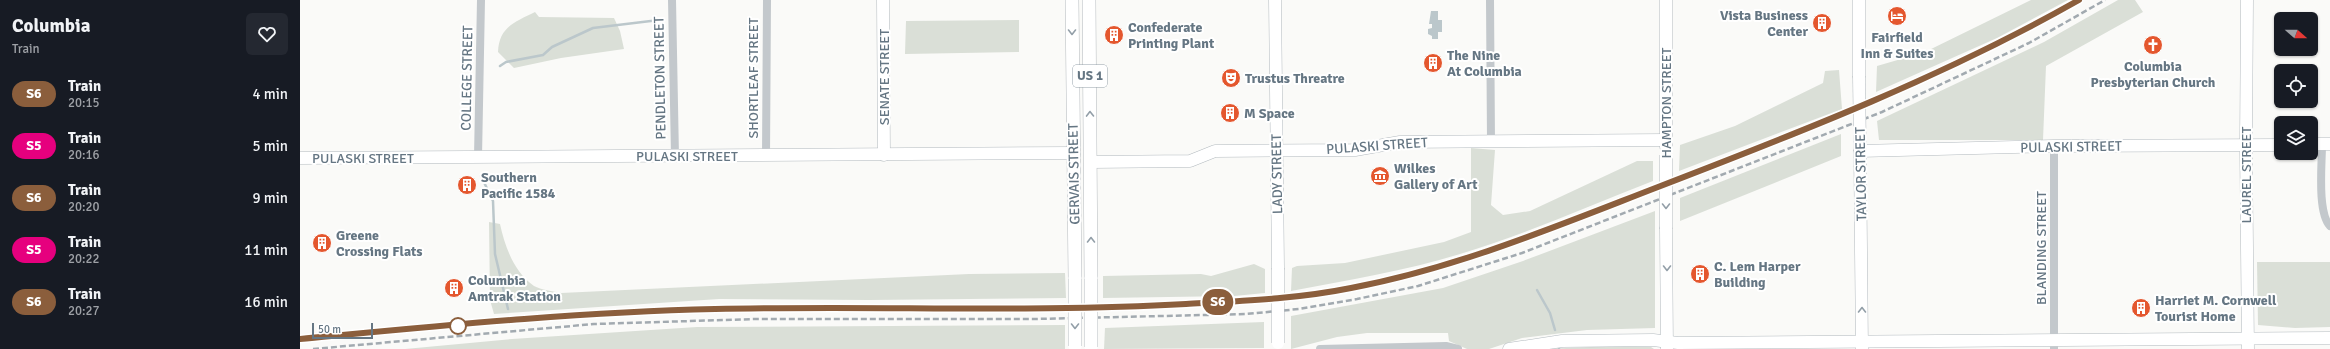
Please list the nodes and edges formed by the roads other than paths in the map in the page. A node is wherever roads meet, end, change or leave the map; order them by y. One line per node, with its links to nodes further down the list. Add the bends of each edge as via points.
1 (481, 0): 24 (street, COLLEGE STREET)
2 (672, 0): 22 (street, PENDLETON STREET)
3 (766, 0): 23 (street, SHORTLEAF STREET)
4 (883, 0): 21 (street, SENATE STREET)
5 (1072, 0): 20 (main road, GERVAIS STREET, one-way to 20)
6 (1089, 0): 26 (main road, GERVAIS STREET / US 1, one-way to 6)
7 (1275, 0): 18 (street, LADY STREET)
8 (1490, 0): 13 (street)
9 (1666, 0): 12 (street, HAMPTON STREET)
10 (1859, 0): 19 (street, TAYLOR STREET, bridge)
11 (2247, 0): 17 (street, LAUREL STREET)
12 (1666, 140): 13 (street, PULASKI STREET); 34 (street, HAMPTON STREET, one-way to 34, bridge)
13 (1491, 141): 18 (street, PULASKI STREET, via 1400,142 1355,150)
14 (2321, 144): 28 (street, via 2324,218)
15 (2274, 145): 17 (street, PULASKI STREET)
16 (2054, 146): 17 (street, PULASKI STREET); 19 (street, PULASKI STREET); 30 (street, BLANDING STREET)
17 (2246, 146): 31 (street, LAUREL STREET)
18 (1277, 150): 26 (street, PULASKI STREET, via 1215,151 1190,161); 33 (street, LADY STREET, bridge)
19 (1860, 151): 32 (street, TAYLOR STREET, one-way to 19)
20 (1074, 153): 21 (street, PULASKI STREET); 27 (main road, via 1082,159 1084,188); 35 (main road, GERVAIS STREET, one-way to 35, bridge)
21 (884, 155): 23 (street, PULASKI STREET)
22 (675, 156): 23 (street, PULASKI STREET); 24 (street, PULASKI STREET)
23 (766, 156)
24 (478, 157): 25 (street, PULASKI STREET)
25 (300, 158)
26 (1091, 162): 27 (main road, GERVAIS STREET / US 1)
27 (1091, 194): 36 (main road, GERVAIS STREET / US 1, one-way to 27, bridge)
28 (2330, 226)
29 (2330, 338): 31 (street)
30 (2054, 344): 31 (street); 32 (street)
31 (2248, 344)
32 (1862, 345): 34 (street)
33 (1278, 346)
34 (1667, 346): 39 (street, via 1653,340 1562,341)
35 (1075, 348)
36 (1091, 348)
37 (1320, 349): 38 (street, via 1446,346)
38 (1458, 349)
39 (1509, 349)

